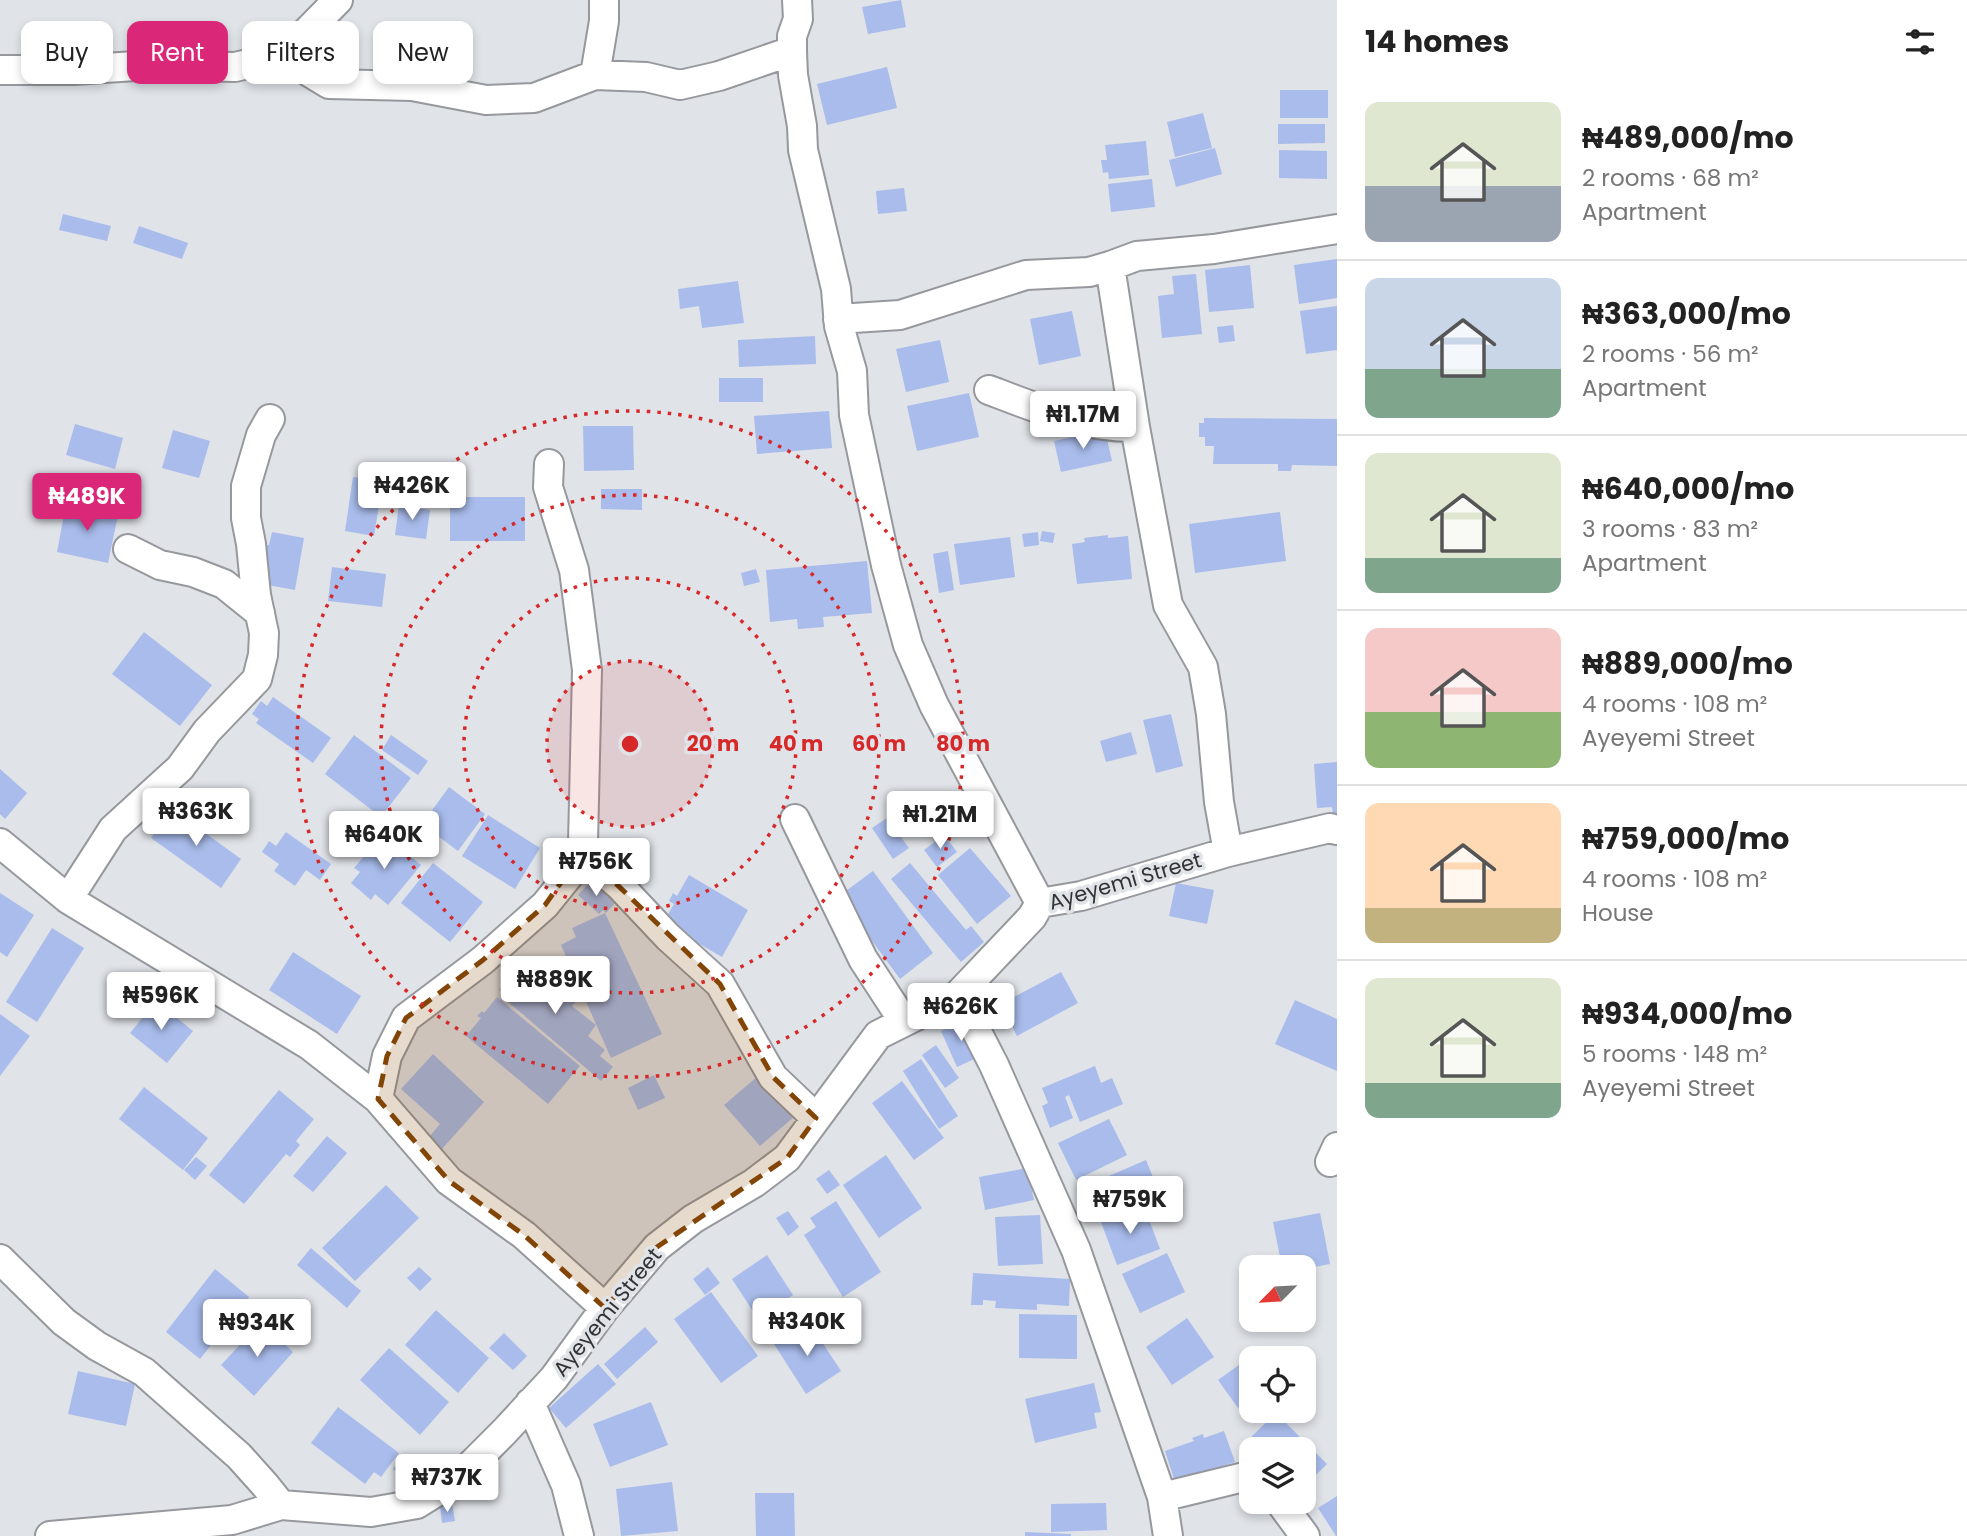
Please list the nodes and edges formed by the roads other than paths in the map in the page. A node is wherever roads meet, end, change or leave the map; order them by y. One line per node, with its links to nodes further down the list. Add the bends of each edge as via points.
1 (338, 0): 4 (street)
2 (604, 0): 8 (street)
3 (797, 0): 5 (street)
4 (319, 21)
5 (792, 51): 8 (street, via 680,85 646,77); 12 (street, via 803,150 836,289)
6 (242, 66): 7 (street)
7 (0, 71)
8 (595, 75): 9 (street, via 534,98 486,100 412,86)
9 (329, 84)
10 (1337, 229): 11 (street, via 1137,256)
11 (1110, 266): 12 (street, via 1089,272 1026,275 900,315); 15 (street)
12 (838, 319): 25 (street, via 852,371 853,415 908,645 934,705)
13 (989, 390): 15 (street, via 1088,423)
14 (270, 419): 18 (street, via 246,486 246,518)
15 (1135, 427): 22 (street, via 1168,605 1203,667)
16 (549, 464): 23 (street, via 548,487 574,570 587,670 583,843)
17 (128, 549): 18 (street, via 160,565 224,584)
18 (260, 613): 24 (street, via 263,655 257,679 207,731 180,768 113,829)
19 (795, 819): 27 (street, via 863,960)
20 (1337, 830): 22 (street, Ayeyemi Street)
21 (0, 843): 24 (street)
22 (1228, 852): 25 (street, Ayeyemi Street, via 1081,896)
23 (577, 860): 28 (street, via 545,905 483,960 406,1018 387,1056); 29 (street, via 619,885 720,984 773,1077)
24 (68, 899): 28 (street, via 309,1045)
25 (1041, 903): 26 (street, Ayeyemi Street)
26 (958, 995): 27 (street, Ayeyemi Street); 34 (street, via 995,1065 1076,1250)
27 (904, 1022): 29 (street, Ayeyemi Street, via 878,1035)
28 (378, 1099): 31 (street, via 450,1181 524,1235)
29 (816, 1118): 31 (street, Ayeyemi Street, via 787,1158 657,1247)
30 (0, 1259): 35 (street, via 64,1322 144,1372 239,1456)
31 (605, 1308): 32 (street, Ayeyemi Street)
32 (530, 1403): 35 (street, Ayeyemi Street, via 457,1479 417,1504 371,1512); 39 (street, via 566,1485)
33 (1239, 1478): 34 (street)
34 (1162, 1497): 40 (street)
35 (281, 1505): 37 (street)
36 (1288, 1514): 41 (street)
37 (233, 1528): 38 (street)
38 (50, 1536)
39 (579, 1536)
40 (1168, 1536)
41 (1304, 1536)

